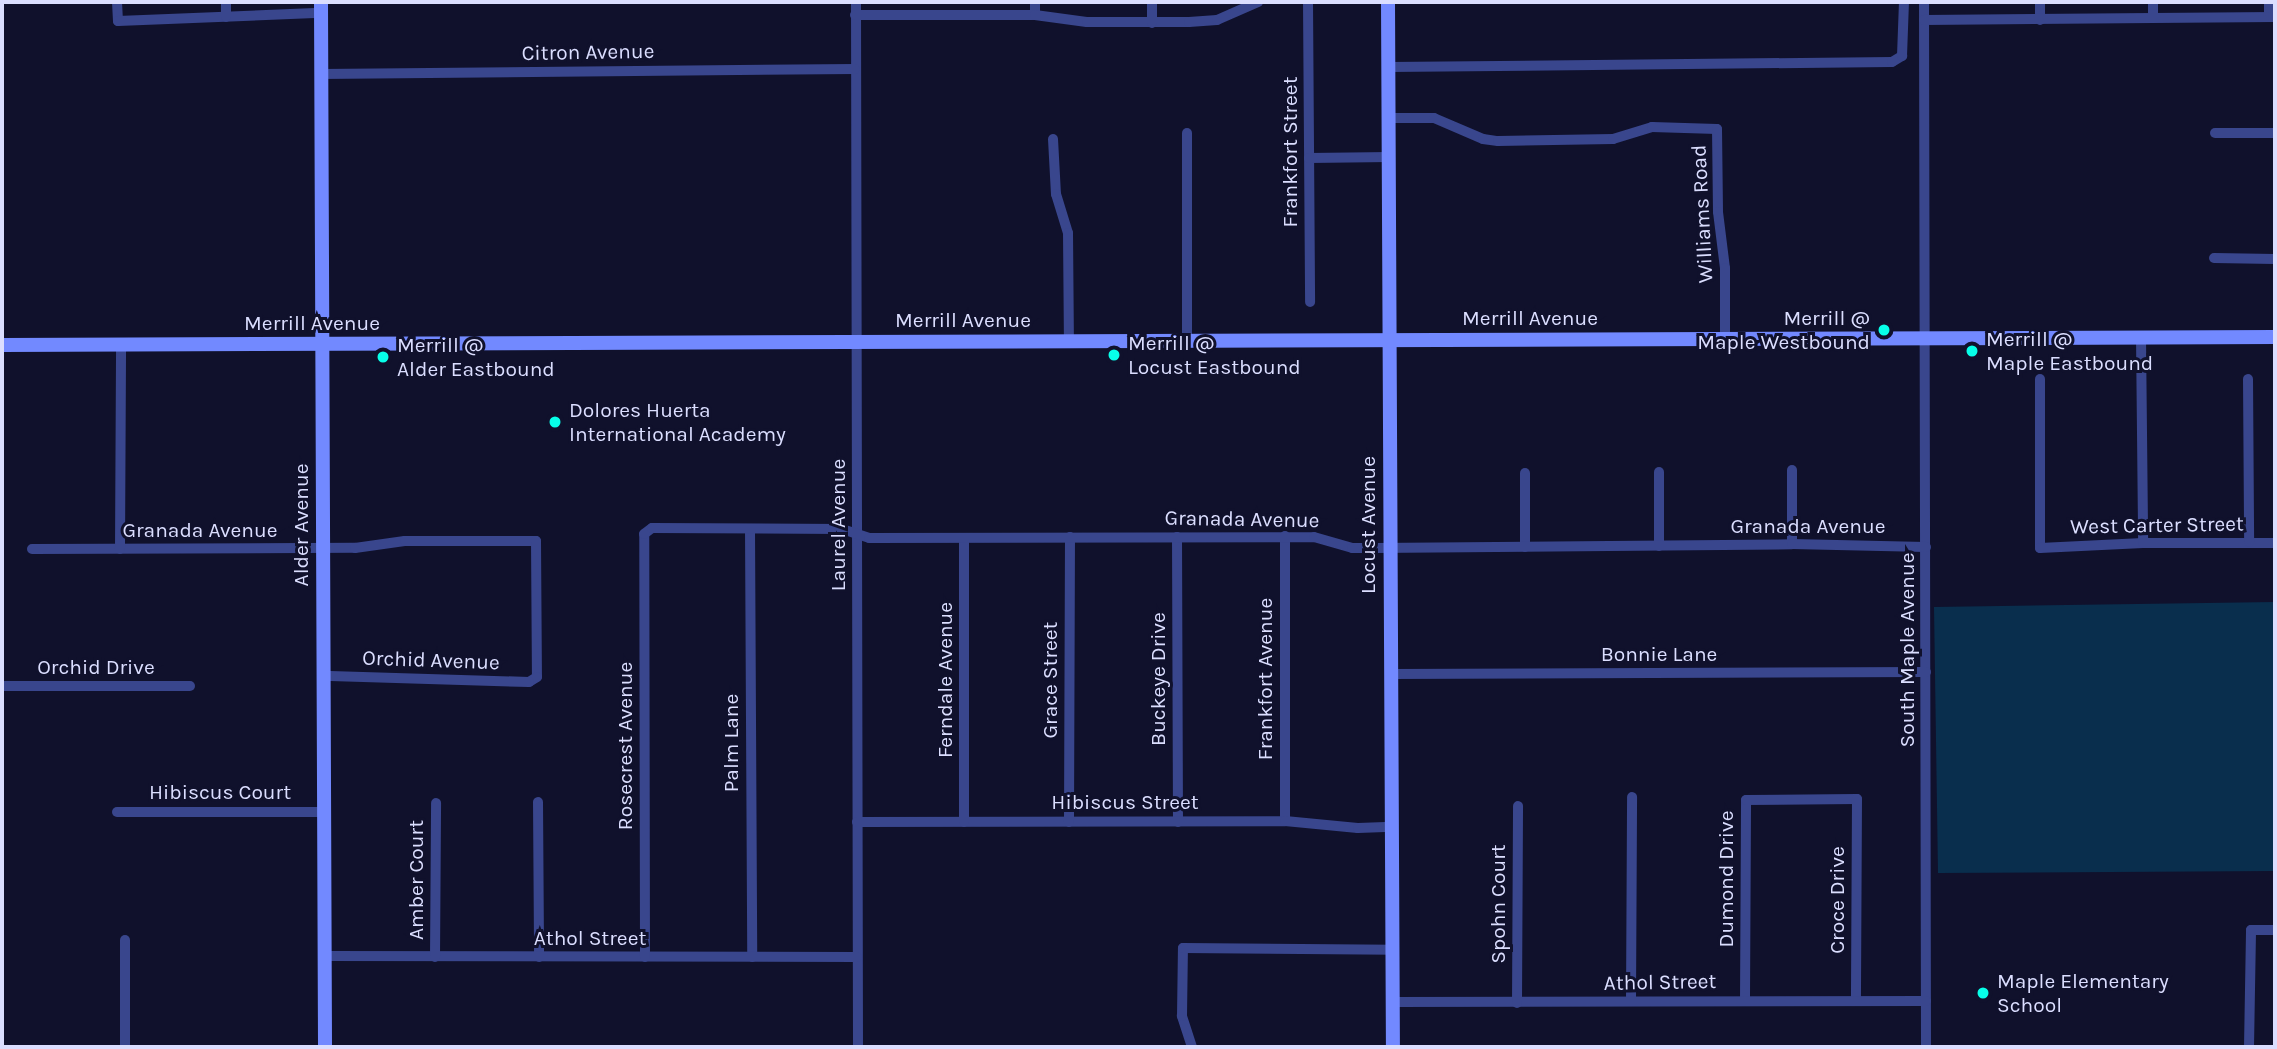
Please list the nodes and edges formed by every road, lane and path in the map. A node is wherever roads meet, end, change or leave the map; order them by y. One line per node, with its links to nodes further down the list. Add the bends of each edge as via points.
1 (117, 2): 17 (street, via 118,22)
2 (226, 2): 17 (street)
3 (856, 2): 15 (street, Laurel Avenue)
4 (1035, 2): 16 (street)
5 (1152, 2): 22 (street)
6 (1258, 2): 22 (street, via 1217,20)
7 (1308, 2): 32 (street, Frankfort Street)
8 (1388, 2): 23 (main road, Locust Avenue)
9 (1904, 2): 23 (street, via 1902,56 1892,62)
10 (1924, 2): 20 (street, South Maple Avenue)
11 (2040, 2): 21 (street)
12 (2153, 2): 19 (street)
13 (2269, 2): 18 (street)
14 (321, 7): 17 (street); 25 (main road, Alder Avenue)
15 (855, 15): 16 (street); 24 (street, Laurel Avenue)
16 (1035, 15): 22 (street)
17 (226, 17)
18 (2272, 17): 19 (street)
19 (2153, 18): 21 (street)
20 (1924, 20): 21 (street); 41 (street, South Maple Avenue)
21 (2040, 20)
22 (1152, 23)
23 (1388, 67): 26 (main road, Locust Avenue)
24 (855, 69): 25 (street, Citron Avenue); 42 (street, Laurel Avenue)
25 (321, 74): 46 (main road, Alder Avenue)
26 (1389, 118): 31 (main road, Locust Avenue); 38 (street, Williams Road, via 1434,118 1498,141 1613,139 1652,127 1717,129)
27 (2215, 132): 29 (street)
28 (1187, 133): 39 (street)
29 (2275, 133)
30 (1053, 139): 43 (street, via 1056,194 1068,233)
31 (1390, 157): 32 (street); 40 (main road, Locust Avenue)
32 (1309, 158): 35 (street, Frankfort Street)
33 (2214, 258): 34 (street)
34 (2275, 259)
35 (1310, 302)
36 (2141, 337): 37 (main road, Merrill Avenue); 41 (main road, Merrill Avenue); 61 (street)
37 (2275, 337)
38 (1725, 339): 40 (main road, Merrill Avenue); 41 (main road, Merrill Avenue)
39 (1187, 340): 40 (main road, Merrill Avenue); 43 (main road, Merrill Avenue)
40 (1389, 340): 66 (main road, Locust Avenue)
41 (1924, 340): 65 (street, South Maple Avenue)
42 (855, 341): 43 (main road, Merrill Avenue); 46 (main road, Merrill Avenue); 54 (street, Laurel Avenue)
43 (1069, 341)
44 (2, 345): 45 (main road, Merrill Avenue)
45 (121, 345): 46 (main road, Merrill Avenue); 68 (street)
46 (322, 345): 69 (main road, Alder Avenue)
47 (2040, 379): 61 (street, West Carter Street, via 2040,548)
48 (2248, 379): 59 (street)
49 (1792, 470): 62 (street)
50 (1659, 472): 63 (street)
51 (1525, 473): 64 (street)
52 (750, 529): 53 (street, Granada Avenue, via 652,527); 54 (street, Granada Avenue, via 842,529); 96 (street, Palm Lane)
53 (644, 534): 95 (street, Rosecrest Avenue)
54 (858, 535): 58 (street, Granada Avenue); 84 (street, Laurel Avenue)
55 (1070, 537): 56 (street, Granada Avenue); 58 (street, Granada Avenue); 86 (street, Grace Street)
56 (1177, 537): 57 (street, Granada Avenue); 87 (street, Buckeye Drive)
57 (1285, 537): 66 (street, Granada Avenue, via 1314,537 1352,548); 83 (street, Frankfort Avenue)
58 (964, 538): 85 (street, Ferndale Avenue)
59 (2249, 542): 60 (street, West Carter Street); 61 (street, West Carter Street)
60 (2275, 542)
61 (2143, 543)
62 (1792, 544): 63 (street, Granada Avenue); 65 (street, Granada Avenue)
63 (1659, 546): 64 (street, Granada Avenue)
64 (1525, 547): 66 (street, Granada Avenue)
65 (1926, 547): 70 (street, South Maple Avenue)
66 (1389, 548): 71 (main road, Locust Avenue)
67 (32, 549): 68 (street, Granada Avenue)
68 (120, 549): 69 (street, Granada Avenue)
69 (323, 549): 72 (main road, Alder Avenue); 73 (street, Granada Avenue, via 405,541 536,541)
70 (1926, 672): 71 (street, Bonnie Lane); 101 (street, South Maple Avenue)
71 (1392, 674): 88 (main road, Locust Avenue)
72 (322, 676): 73 (street, Orchid Avenue, via 399,676 452,682 529,682); 82 (main road, Alder Avenue)
73 (537, 677)
74 (2, 686): 75 (street, Orchid Drive)
75 (190, 686)
76 (1632, 797): 100 (street)
77 (1857, 799): 98 (street, Dumond Drive, via 1746,800); 99 (street, Croce Drive)
78 (538, 802): 94 (street)
79 (436, 803): 93 (street, Amber Court)
80 (1518, 806): 103 (street, Spohn Court)
81 (117, 812): 82 (street, Hibiscus Court)
82 (324, 812): 92 (main road, Alder Avenue)
83 (1285, 821): 87 (street, Hibiscus Street); 88 (street, Hibiscus Street)
84 (856, 822): 85 (street, Hibiscus Street); 97 (street, Laurel Avenue)
85 (964, 822): 86 (street, Hibiscus Street)
86 (1069, 822): 87 (street, Hibiscus Street)
87 (1178, 822)
88 (1392, 827): 91 (main road, Locust Avenue)
89 (2275, 930): 110 (street, via 2251,930)
90 (125, 940): 104 (street)
91 (1394, 950): 102 (main road, Locust Avenue); 107 (street, via 1183,948 1182,1016)
92 (324, 956): 93 (street, Athol Street); 105 (main road, Alder Avenue)
93 (435, 957): 94 (street, Athol Street)
94 (539, 957): 95 (street, Athol Street)
95 (645, 957): 96 (street, Athol Street)
96 (751, 957): 97 (street, Athol Street)
97 (857, 957): 106 (street, Laurel Avenue)
98 (1745, 1000): 99 (street, Athol Street); 100 (street, Athol Street)
99 (1856, 1000): 101 (street, Athol Street)
100 (1631, 1001): 103 (street, Athol Street)
101 (1926, 1001): 109 (street, South Maple Avenue)
102 (1394, 1002): 103 (street, Athol Street); 108 (main road, Locust Avenue)
103 (1517, 1003)
104 (125, 1047)
105 (325, 1047)
106 (858, 1047)
107 (1192, 1047)
108 (1393, 1047)
109 (1926, 1047)
110 (2249, 1047)

